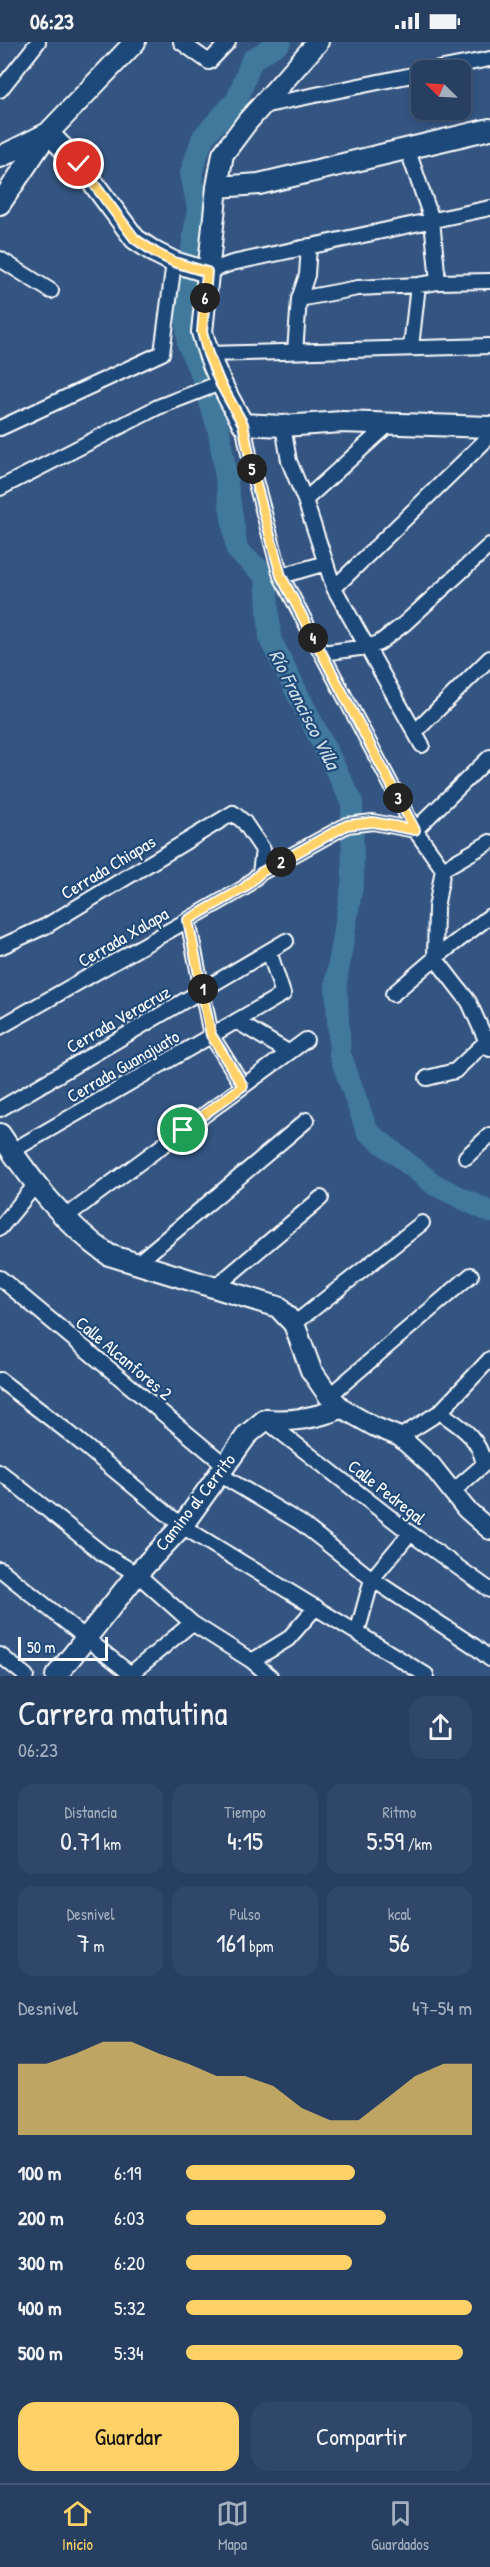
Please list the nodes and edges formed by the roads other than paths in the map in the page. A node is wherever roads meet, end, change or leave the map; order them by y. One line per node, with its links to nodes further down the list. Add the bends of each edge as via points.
1 (38, 42): 9 (street)
2 (135, 42): 12 (main road)
3 (181, 42): 4 (street, via 209,63)
4 (228, 42)
5 (318, 42): 10 (main road)
6 (490, 59): 7 (street)
7 (471, 63)
8 (411, 75): 10 (street)
9 (0, 90)
10 (262, 106): 15 (main road, via 223,154)
11 (490, 129): 13 (main road)
12 (48, 133): 14 (main road); 16 (main road); 21 (main road, via 79,164 135,239)
13 (407, 148): 15 (main road, via 259,184); 18 (street)
14 (0, 157)
15 (217, 187): 22 (main road)
16 (0, 204)
17 (490, 208): 18 (street)
18 (432, 220): 19 (street); 24 (street)
19 (309, 246): 22 (street); 27 (street, via 308,275)
20 (0, 259): 26 (street)
21 (174, 262): 22 (main road); 37 (street, via 162,353)
22 (207, 272): 31 (main road, via 202,332)
23 (490, 281): 24 (street)
24 (438, 282): 25 (street)
25 (418, 285): 27 (street, via 358,288); 29 (street)
26 (51, 291)
27 (299, 299): 30 (street)
28 (490, 346): 29 (street)
29 (411, 347): 30 (street)
30 (295, 352): 31 (street)
31 (208, 354): 32 (main road)
32 (220, 383): 33 (main road); 39 (street, via 158,406)
33 (243, 424): 35 (main road); 43 (street)
34 (388, 425): 35 (main road, via 342,422); 36 (main road); 40 (street)
35 (283, 426): 40 (street, via 289,461)
36 (490, 427)
37 (0, 428)
38 (490, 436): 44 (street)
39 (0, 488)
40 (304, 500): 42 (street)
41 (490, 545): 45 (street, via 404,624)
42 (326, 563): 43 (street); 44 (street)
43 (281, 576): 46 (street)
44 (334, 588): 45 (street)
45 (366, 648): 46 (street); 47 (street, via 418,738)
46 (322, 653): 49 (street)
47 (490, 658)
48 (490, 757): 49 (street)
49 (415, 830): 51 (street); 52 (street, Cerrada Xalapa, via 373,822 347,825)
50 (490, 842): 51 (street)
51 (443, 869): 58 (street, via 436,908)
52 (260, 873): 54 (street, Cerrada Xalapa, via 244,888); 56 (street, Cerrada Chiapas, via 262,850 244,822 233,813 46,926)
53 (490, 916): 58 (street)
54 (188, 920): 59 (street); 62 (street, Cerrada Xalapa)
55 (286, 941): 57 (street, Cerrada Veracruz)
56 (0, 947)
57 (270, 951): 59 (street, Cerrada Veracruz); 61 (street, Cerrada Guanajuato, via 284,994)
58 (435, 958): 60 (street); 65 (street, via 469,1002)
59 (203, 990): 63 (street); 69 (street, Cerrada Veracruz)
60 (393, 994)
61 (236, 1021): 63 (street, Cerrada Guanajuato); 66 (street)
62 (0, 1028)
63 (211, 1035): 68 (street); 73 (street, Cerrada Guanajuato)
64 (306, 1040): 66 (street)
65 (489, 1043): 67 (street, via 454,1071)
66 (288, 1053): 68 (street)
67 (427, 1078)
68 (243, 1086): 77 (street)
69 (0, 1109)
70 (307, 1120): 80 (street)
71 (0, 1134): 73 (main road)
72 (490, 1135): 74 (street)
73 (12, 1151): 75 (main road)
74 (466, 1157)
75 (37, 1183): 77 (main road); 79 (street)
76 (321, 1198): 83 (street)
77 (64, 1218): 80 (main road, via 109,1255)
78 (422, 1222): 84 (street)
79 (0, 1228)
80 (135, 1265): 83 (main road)
81 (471, 1275): 87 (street)
82 (0, 1278): 92 (street, Calle Alcanfores 2)
83 (213, 1289): 84 (main road, via 278,1307)
84 (294, 1324): 87 (main road, via 311,1370)
85 (490, 1359): 88 (street)
86 (0, 1380): 95 (street)
87 (335, 1402): 89 (main road, via 318,1417 292,1422); 90 (street, via 373,1426)
88 (440, 1412): 90 (street); 91 (street, via 480,1446)
89 (264, 1420): 92 (main road, Camino al Cerrito, via 247,1435); 97 (street, Calle Pedregal)
90 (400, 1437): 94 (street, via 432,1466)
91 (487, 1462): 94 (street)
92 (222, 1470): 95 (main road, Camino al Cerrito); 100 (street, Calle Alcanfores 2, via 301,1523)
93 (0, 1472): 99 (street, via 103,1554)
94 (452, 1493): 96 (street)
95 (182, 1526): 99 (main road, Camino al Cerrito); 102 (street)
96 (490, 1530)
97 (410, 1533): 100 (street); 101 (street, Calle Pedregal)
98 (0, 1569): 105 (street)
99 (137, 1574): 103 (street); 105 (main road, Camino al Cerrito)
100 (372, 1580): 104 (street); 107 (street, Calle Alcanfores 2)
101 (490, 1590)
102 (315, 1606): 104 (street); 108 (street, via 288,1639)
103 (192, 1623): 108 (street); 109 (street)
104 (357, 1633): 110 (street)
105 (86, 1636): 109 (street); 112 (main road, Camino al Cerrito)
106 (0, 1655): 111 (street)
107 (490, 1659)
108 (252, 1661): 113 (street)
109 (131, 1675)
110 (426, 1675)
111 (26, 1676)
112 (56, 1676)
113 (270, 1676)

